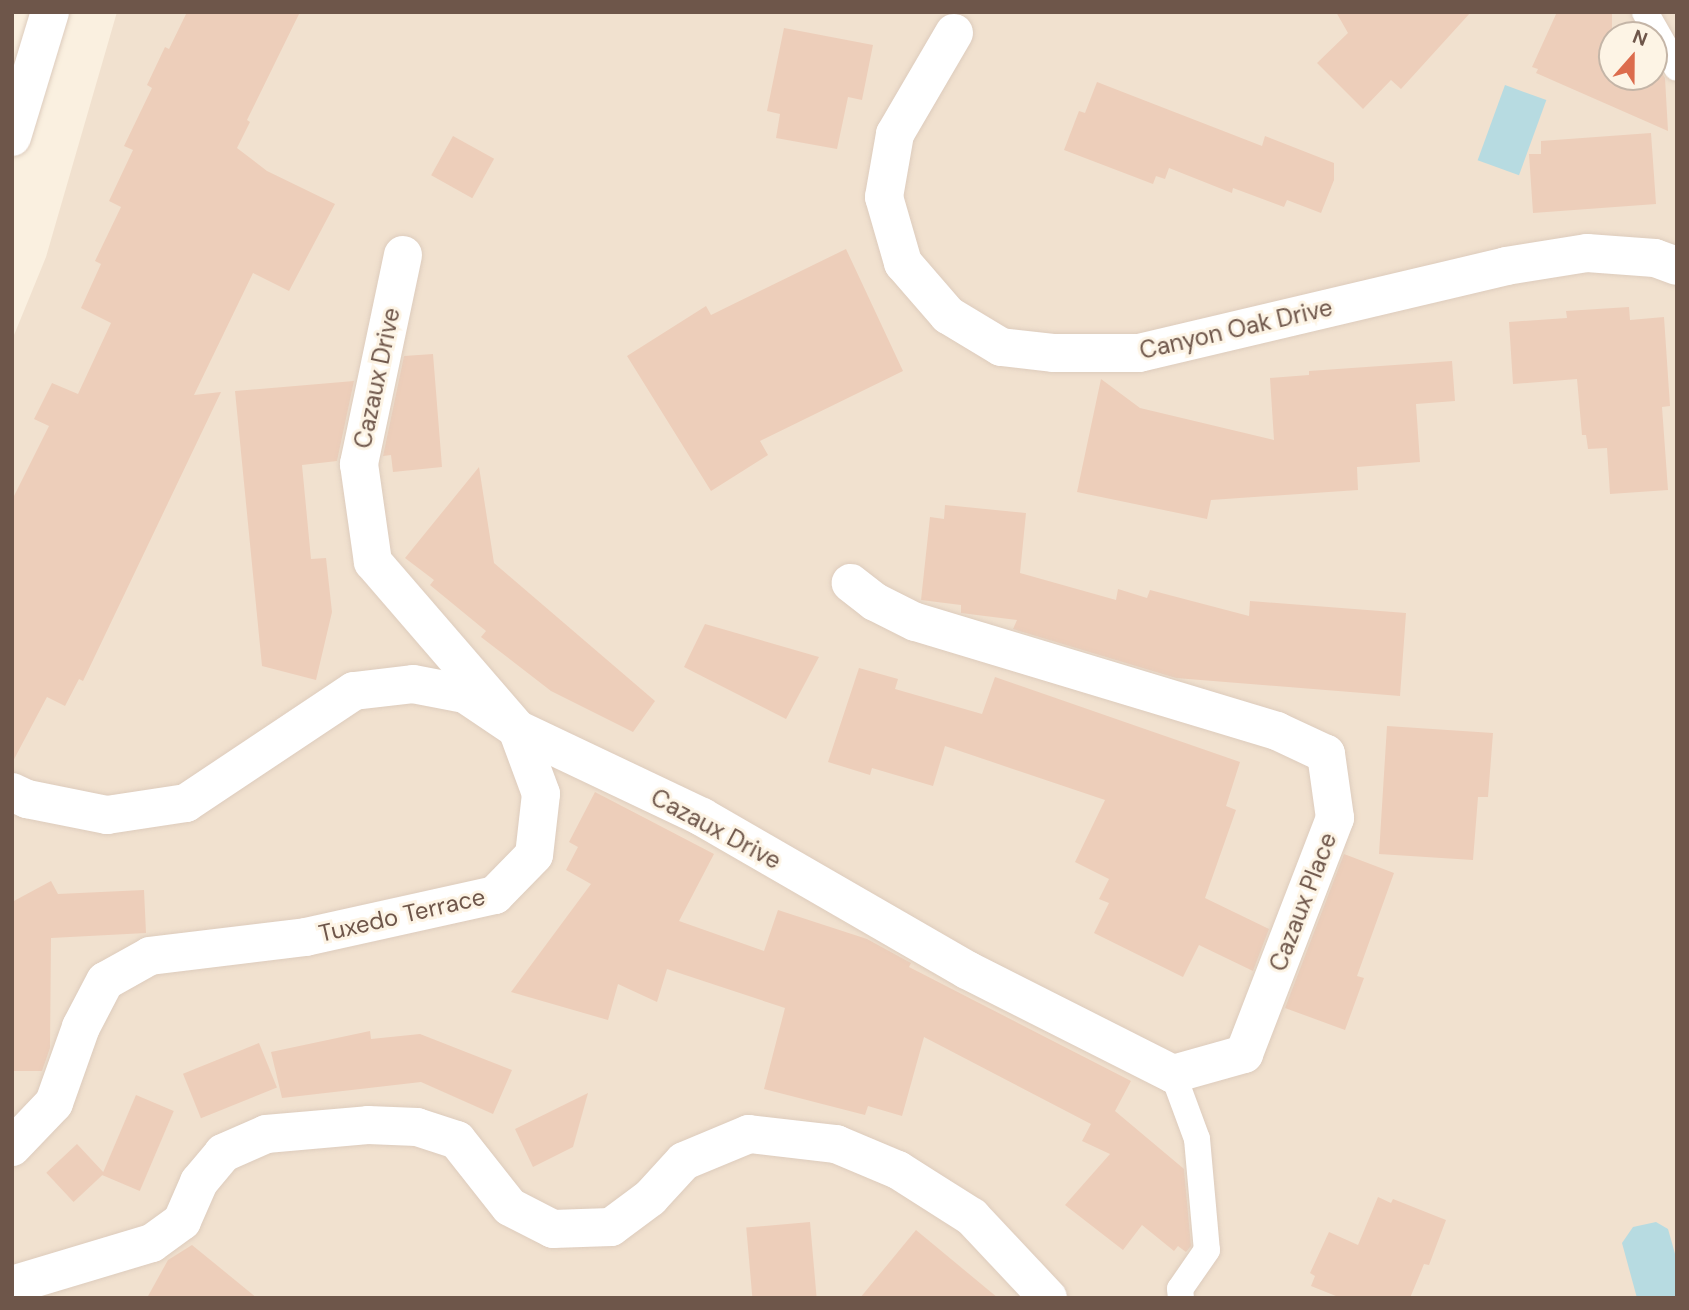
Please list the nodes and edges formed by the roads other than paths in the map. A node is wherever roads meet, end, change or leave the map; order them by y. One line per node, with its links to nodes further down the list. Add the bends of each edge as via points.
1 (51, 12): 5 (street)
2 (1645, 12): 4 (lane)
3 (954, 33): 7 (street, Canyon Oak Drive, via 895,134 884,197 903,263 948,315 1001,347 1053,353 1139,353 1506,266 1587,253 1655,258)
4 (1677, 68)
5 (12, 137)
6 (403, 255): 9 (street, Cazaux Drive, via 359,464 373,562)
7 (1677, 265)
8 (851, 583): 11 (street, Cazaux Place, via 875,602 915,622 1277,731 1326,754 1335,818 1244,1054)
9 (517, 729): 10 (street, via 465,694 413,684 354,691 186,803 107,815); 11 (street, Cazaux Drive, via 702,817 967,970); 12 (street, Tuxedo Terrace, via 541,794 534,855 495,895 306,937 150,956 105,981 81,1027 54,1102)
10 (12, 792)
11 (1173, 1074): 15 (lane, via 1197,1139 1208,1250 1180,1289)
12 (12, 1147)
13 (12, 1284): 14 (street, via 152,1243 182,1221 199,1182 223,1153 266,1134 368,1125 417,1127 457,1140 510,1207 553,1229 611,1227 650,1198 684,1161 749,1135 836,1144 898,1170 972,1217)
14 (1048, 1298)
15 (1181, 1298)

